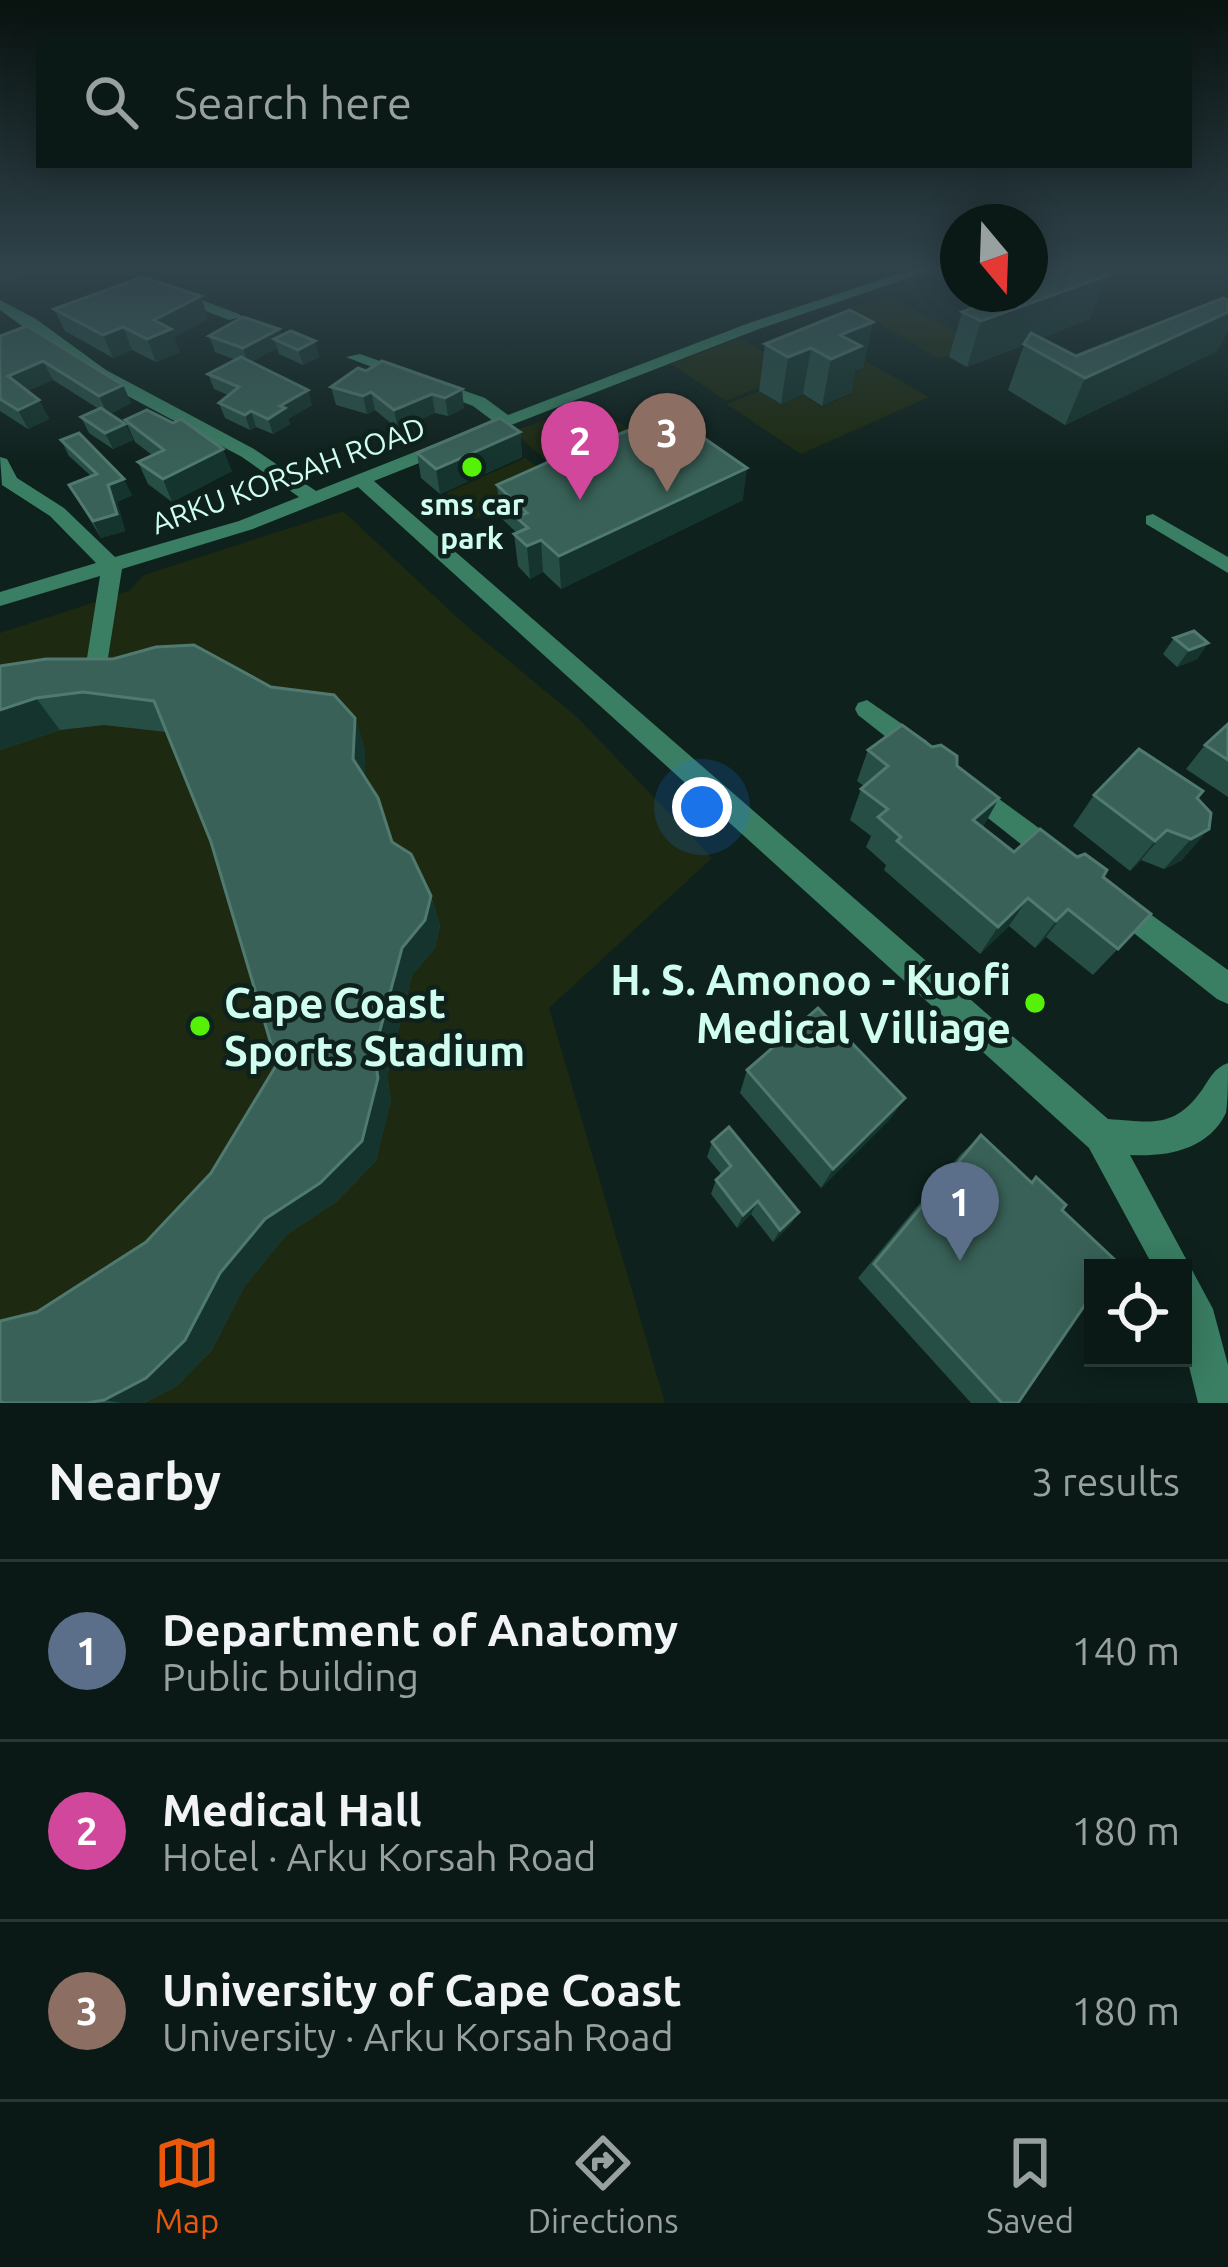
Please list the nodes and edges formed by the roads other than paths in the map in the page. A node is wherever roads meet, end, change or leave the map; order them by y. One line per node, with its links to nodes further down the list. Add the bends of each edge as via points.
1 (31, 333): 4 (street)
2 (54, 333): 9 (street, via 100,374 248,453)
3 (735, 333): 6 (street, ARKU KORSAH ROAD)
4 (19, 338)
5 (354, 357): 6 (street, via 479,402)
6 (506, 422): 8 (street, ARKU KORSAH ROAD)
7 (0, 463): 12 (street, via 9,481 57,512)
8 (362, 480): 9 (street, ARKU KORSAH ROAD); 18 (street)
9 (315, 499): 12 (street, ARKU KORSAH ROAD)
10 (1154, 520): 11 (street)
11 (1228, 566)
12 (112, 567): 13 (street, ARKU KORSAH ROAD); 14 (street)
13 (0, 598)
14 (99, 658)
15 (868, 709): 16 (street)
16 (1228, 989)
17 (1228, 1079): 18 (street, via 1192,1132 1169,1140)
18 (1101, 1136): 19 (street)
19 (1169, 1259)
20 (1192, 1305): 21 (street)
21 (1218, 1403)

